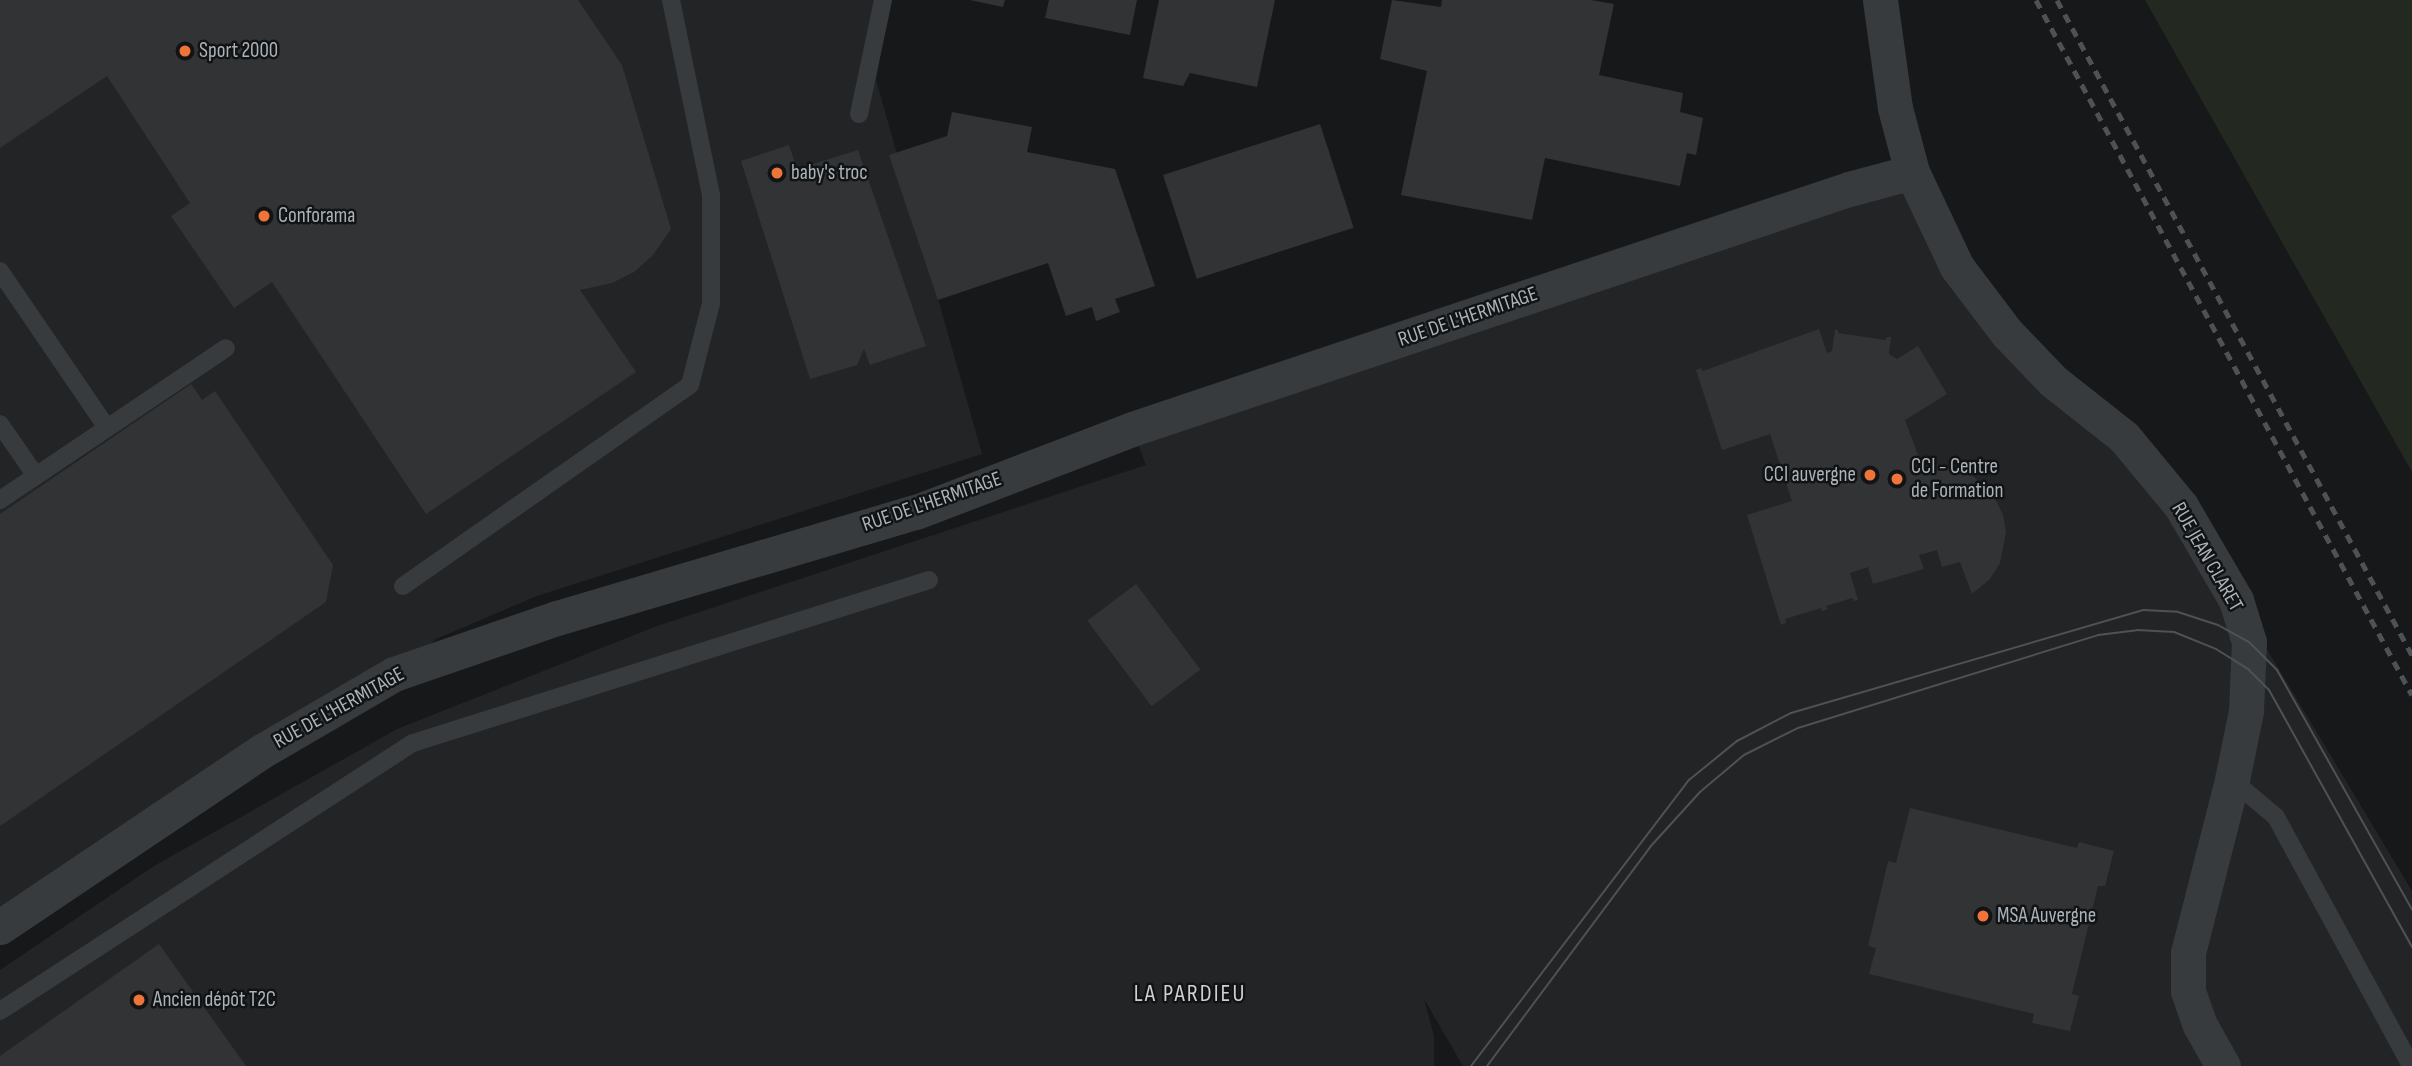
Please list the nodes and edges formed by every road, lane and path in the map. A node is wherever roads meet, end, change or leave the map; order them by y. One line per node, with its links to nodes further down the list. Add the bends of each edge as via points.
1 (671, 0): 13 (lane, via 711,195 711,303 690,385)
2 (883, 0): 4 (lane)
3 (1880, 0): 5 (street, RUE JEAN CLARET, via 1895,108)
4 (859, 114)
5 (1912, 172): 14 (street, RUE JEAN CLARET, via 1957,267 2007,333 2053,381 2124,437 2181,506 2236,600 2249,642 2249,670); 15 (street, RUE DE L'HERMITAGE, via 1849,189 1132,429 916,512 557,618 394,674 261,751)
6 (0, 271): 9 (lane)
7 (226, 348): 9 (lane)
8 (0, 424): 10 (lane)
9 (107, 428): 10 (lane)
10 (36, 476): 11 (lane)
11 (0, 500)
12 (929, 580): 16 (lane, via 413,743)
13 (403, 586)
14 (2232, 780): 17 (street, RUE JEAN CLARET, via 2188,952 2188,991); 18 (lane, via 2276,817)
15 (0, 927)
16 (0, 1011)
17 (2211, 1061)
18 (2411, 1066)

